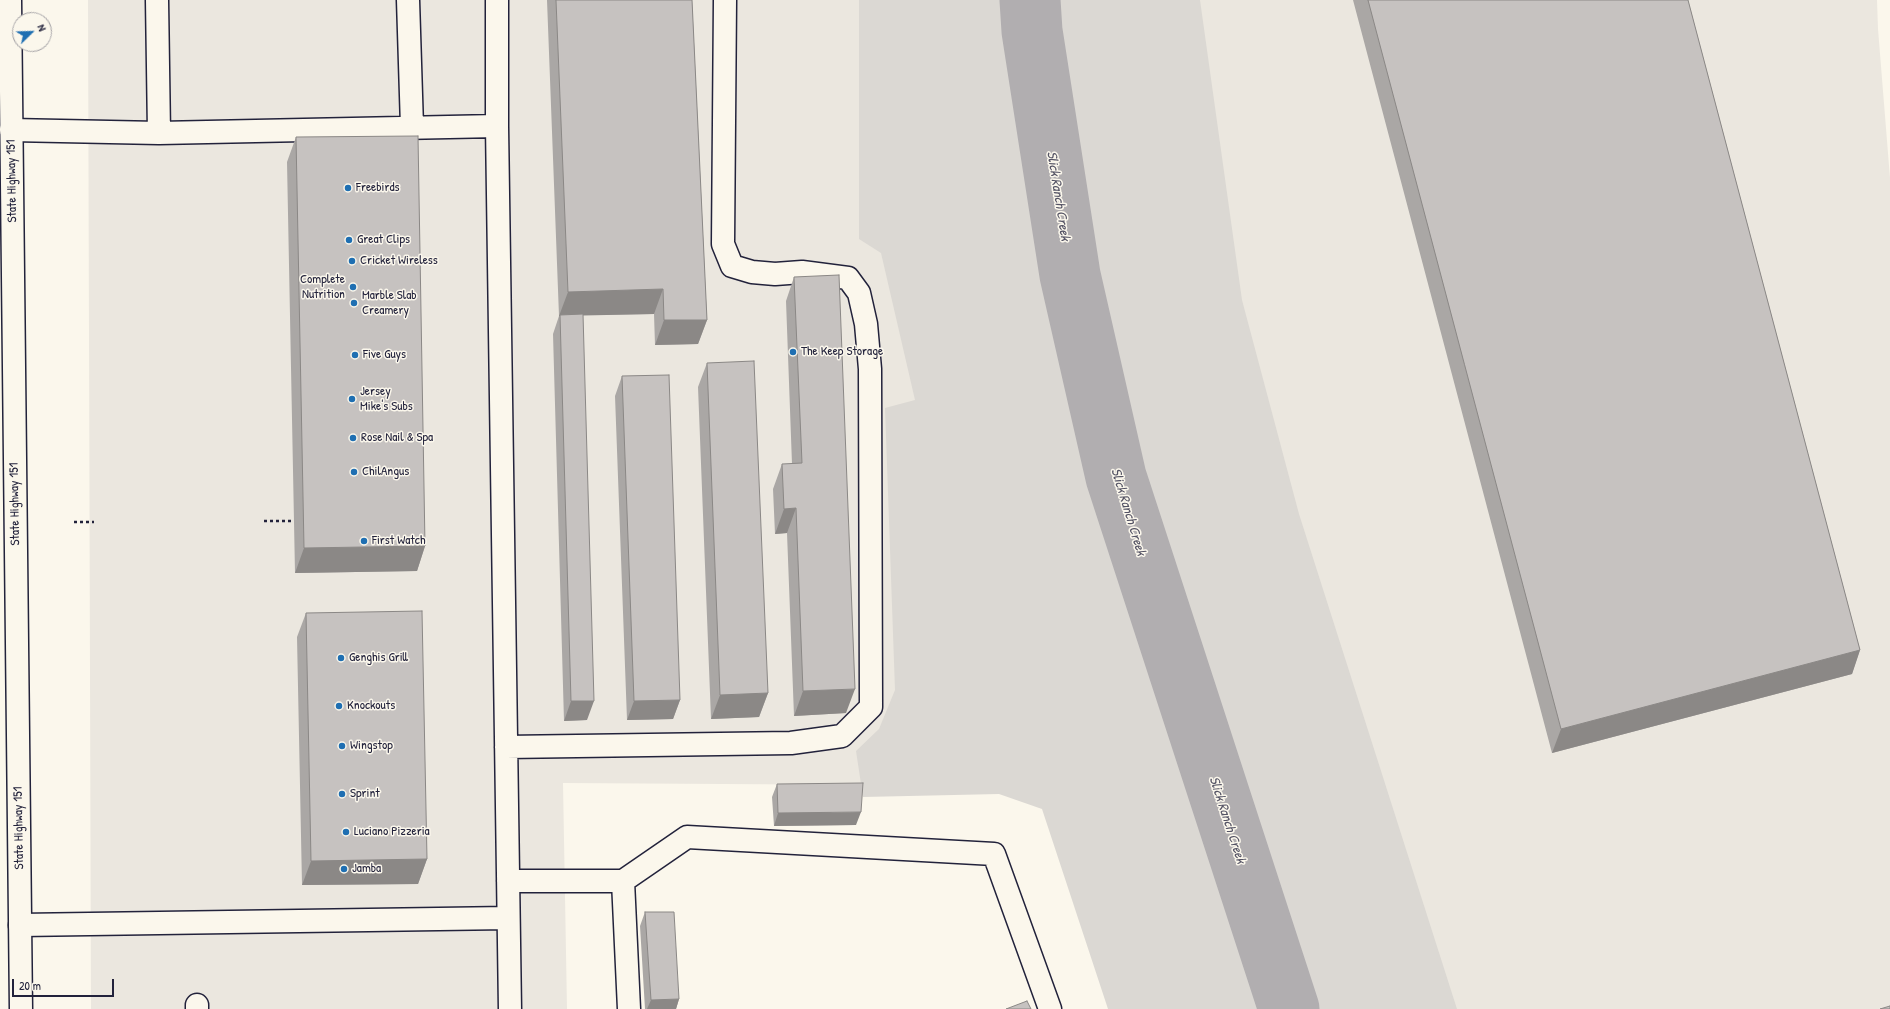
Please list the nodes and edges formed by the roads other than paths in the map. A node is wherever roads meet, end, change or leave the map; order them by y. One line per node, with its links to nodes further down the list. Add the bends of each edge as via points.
1 (10, 0): 8 (main road, State Highway 151)
2 (157, 0): 9 (main road)
3 (408, 0): 7 (main road)
4 (497, 0): 6 (main road)
5 (725, 0): 10 (main road, via 723,244 732,266 752,272 802,272 848,278 859,293 866,324 870,369 871,707 842,736 791,743)
6 (496, 126): 7 (main road); 10 (main road)
7 (412, 128): 9 (main road)
8 (11, 130): 9 (main road); 14 (main road, State Highway 151)
9 (159, 133)
10 (506, 748): 11 (main road)
11 (508, 881): 12 (main road); 13 (main road)
12 (623, 881): 17 (main road); 18 (main road, via 687,837 994,854)
13 (508, 918): 14 (main road); 16 (main road)
14 (20, 925): 15 (main road, State Highway 151)
15 (21, 1009)
16 (510, 1009)
17 (629, 1009)
18 (1050, 1009)

